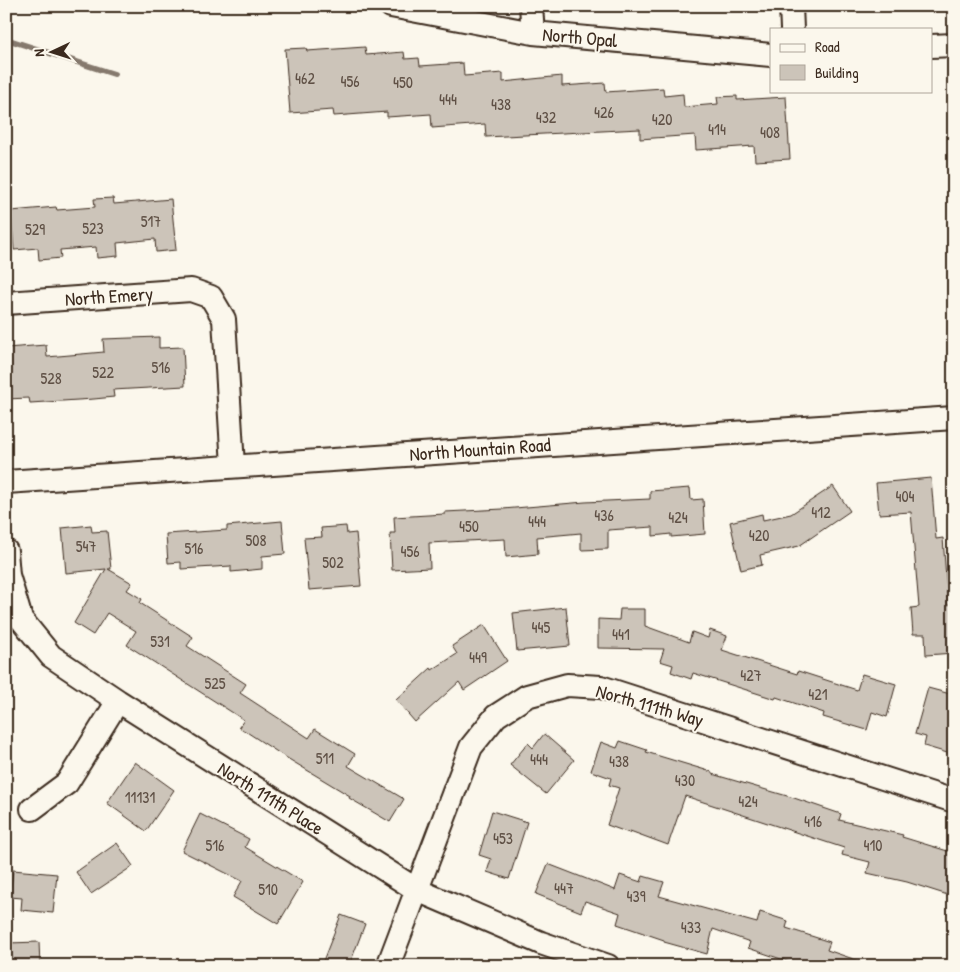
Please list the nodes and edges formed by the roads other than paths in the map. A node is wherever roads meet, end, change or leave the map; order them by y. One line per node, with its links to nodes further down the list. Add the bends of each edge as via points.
1 (391, 6): 5 (street, North Opal)
2 (531, 6): 5 (street)
3 (791, 6): 4 (street)
4 (792, 28)
5 (533, 32): 8 (street, North Opal)
6 (954, 44): 7 (street)
7 (932, 46)
8 (770, 55)
9 (6, 303): 11 (street, North Emery, via 191,290 211,296 224,319)
10 (954, 418): 11 (street, North Mountain Road)
11 (233, 466): 12 (street, North Mountain Road)
12 (6, 482)
13 (6, 551): 14 (street, North 111th Place, via 8,574 21,619 51,656)
14 (118, 701): 16 (street, via 67,783); 17 (street, North 111th Place)
15 (954, 801): 17 (street, North 111th Way, via 601,687 567,685 527,696 496,716 471,747)
16 (32, 809)
17 (417, 890): 18 (street, North 111th Way); 19 (street, North 111th Place, via 541,943)
18 (388, 966)
19 (608, 966)

